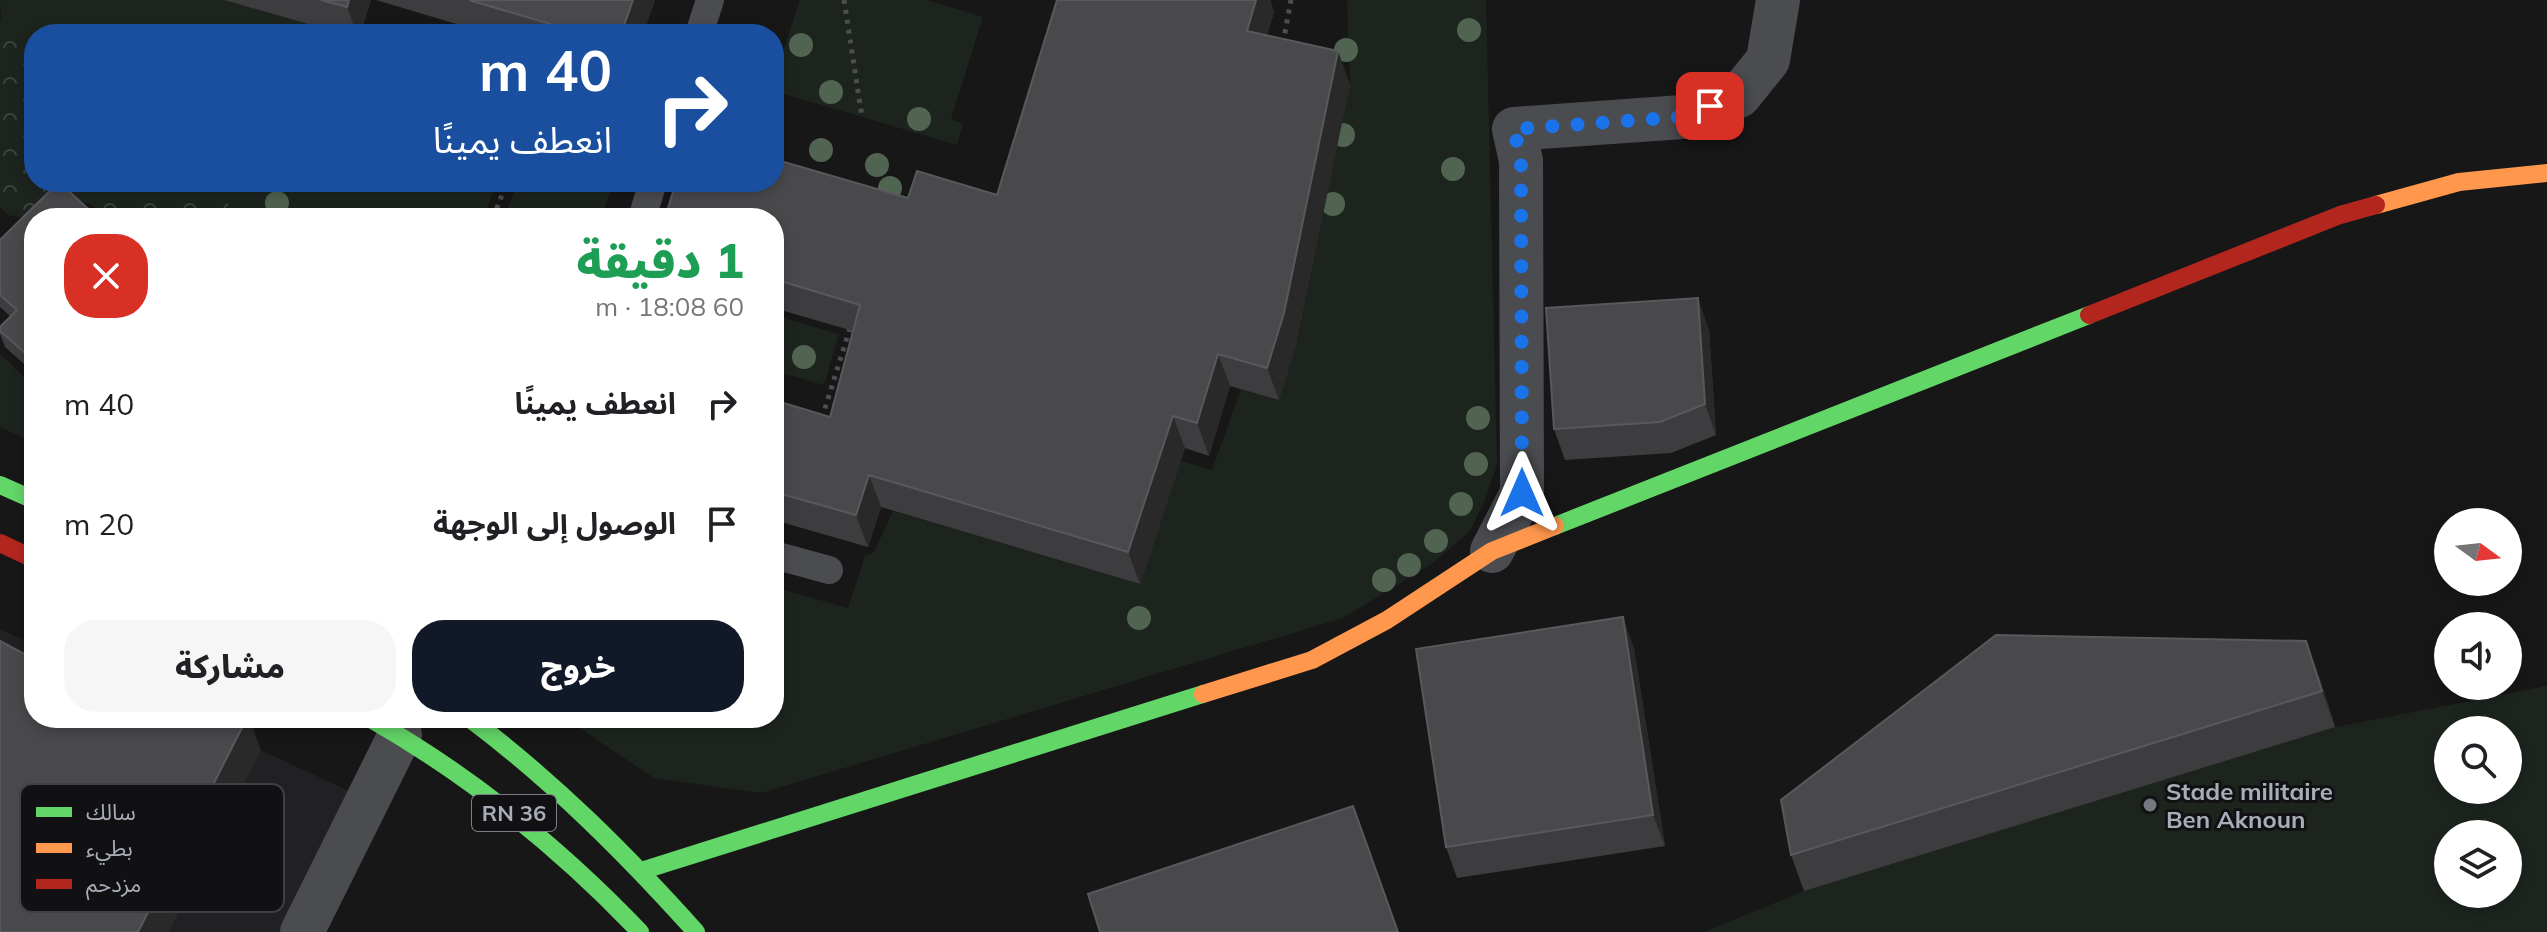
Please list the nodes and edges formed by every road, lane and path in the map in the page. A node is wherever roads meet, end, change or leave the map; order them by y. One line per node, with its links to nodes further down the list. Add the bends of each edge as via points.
1 (710, 0): 5 (lane)
2 (844, 0): 7 (path)
3 (1291, 0): 6 (path)
4 (1778, 0): 14 (street, via 1768,60 1739,96 1682,117 1514,129 1521,161 1522,493)
5 (702, 24)
6 (1282, 46)
7 (862, 117)
8 (2547, 173): 14 (street, via 2459,182 2340,215)
9 (853, 320): 10 (path)
10 (822, 419)
11 (0, 485): 12 (street)
12 (24, 496)
13 (0, 543): 15 (street)
14 (1492, 551): 21 (street, via 1387,620 1312,660)
15 (24, 554)
16 (784, 558): 17 (lane)
17 (829, 570)
18 (384, 728): 22 (street)
19 (388, 728): 23 (street, RN 36, via 498,799 553,845)
20 (484, 728): 21 (street, RN 36, via 557,789)
21 (641, 871): 24 (street, RN 36)
22 (302, 932)
23 (640, 932)
24 (696, 932)

